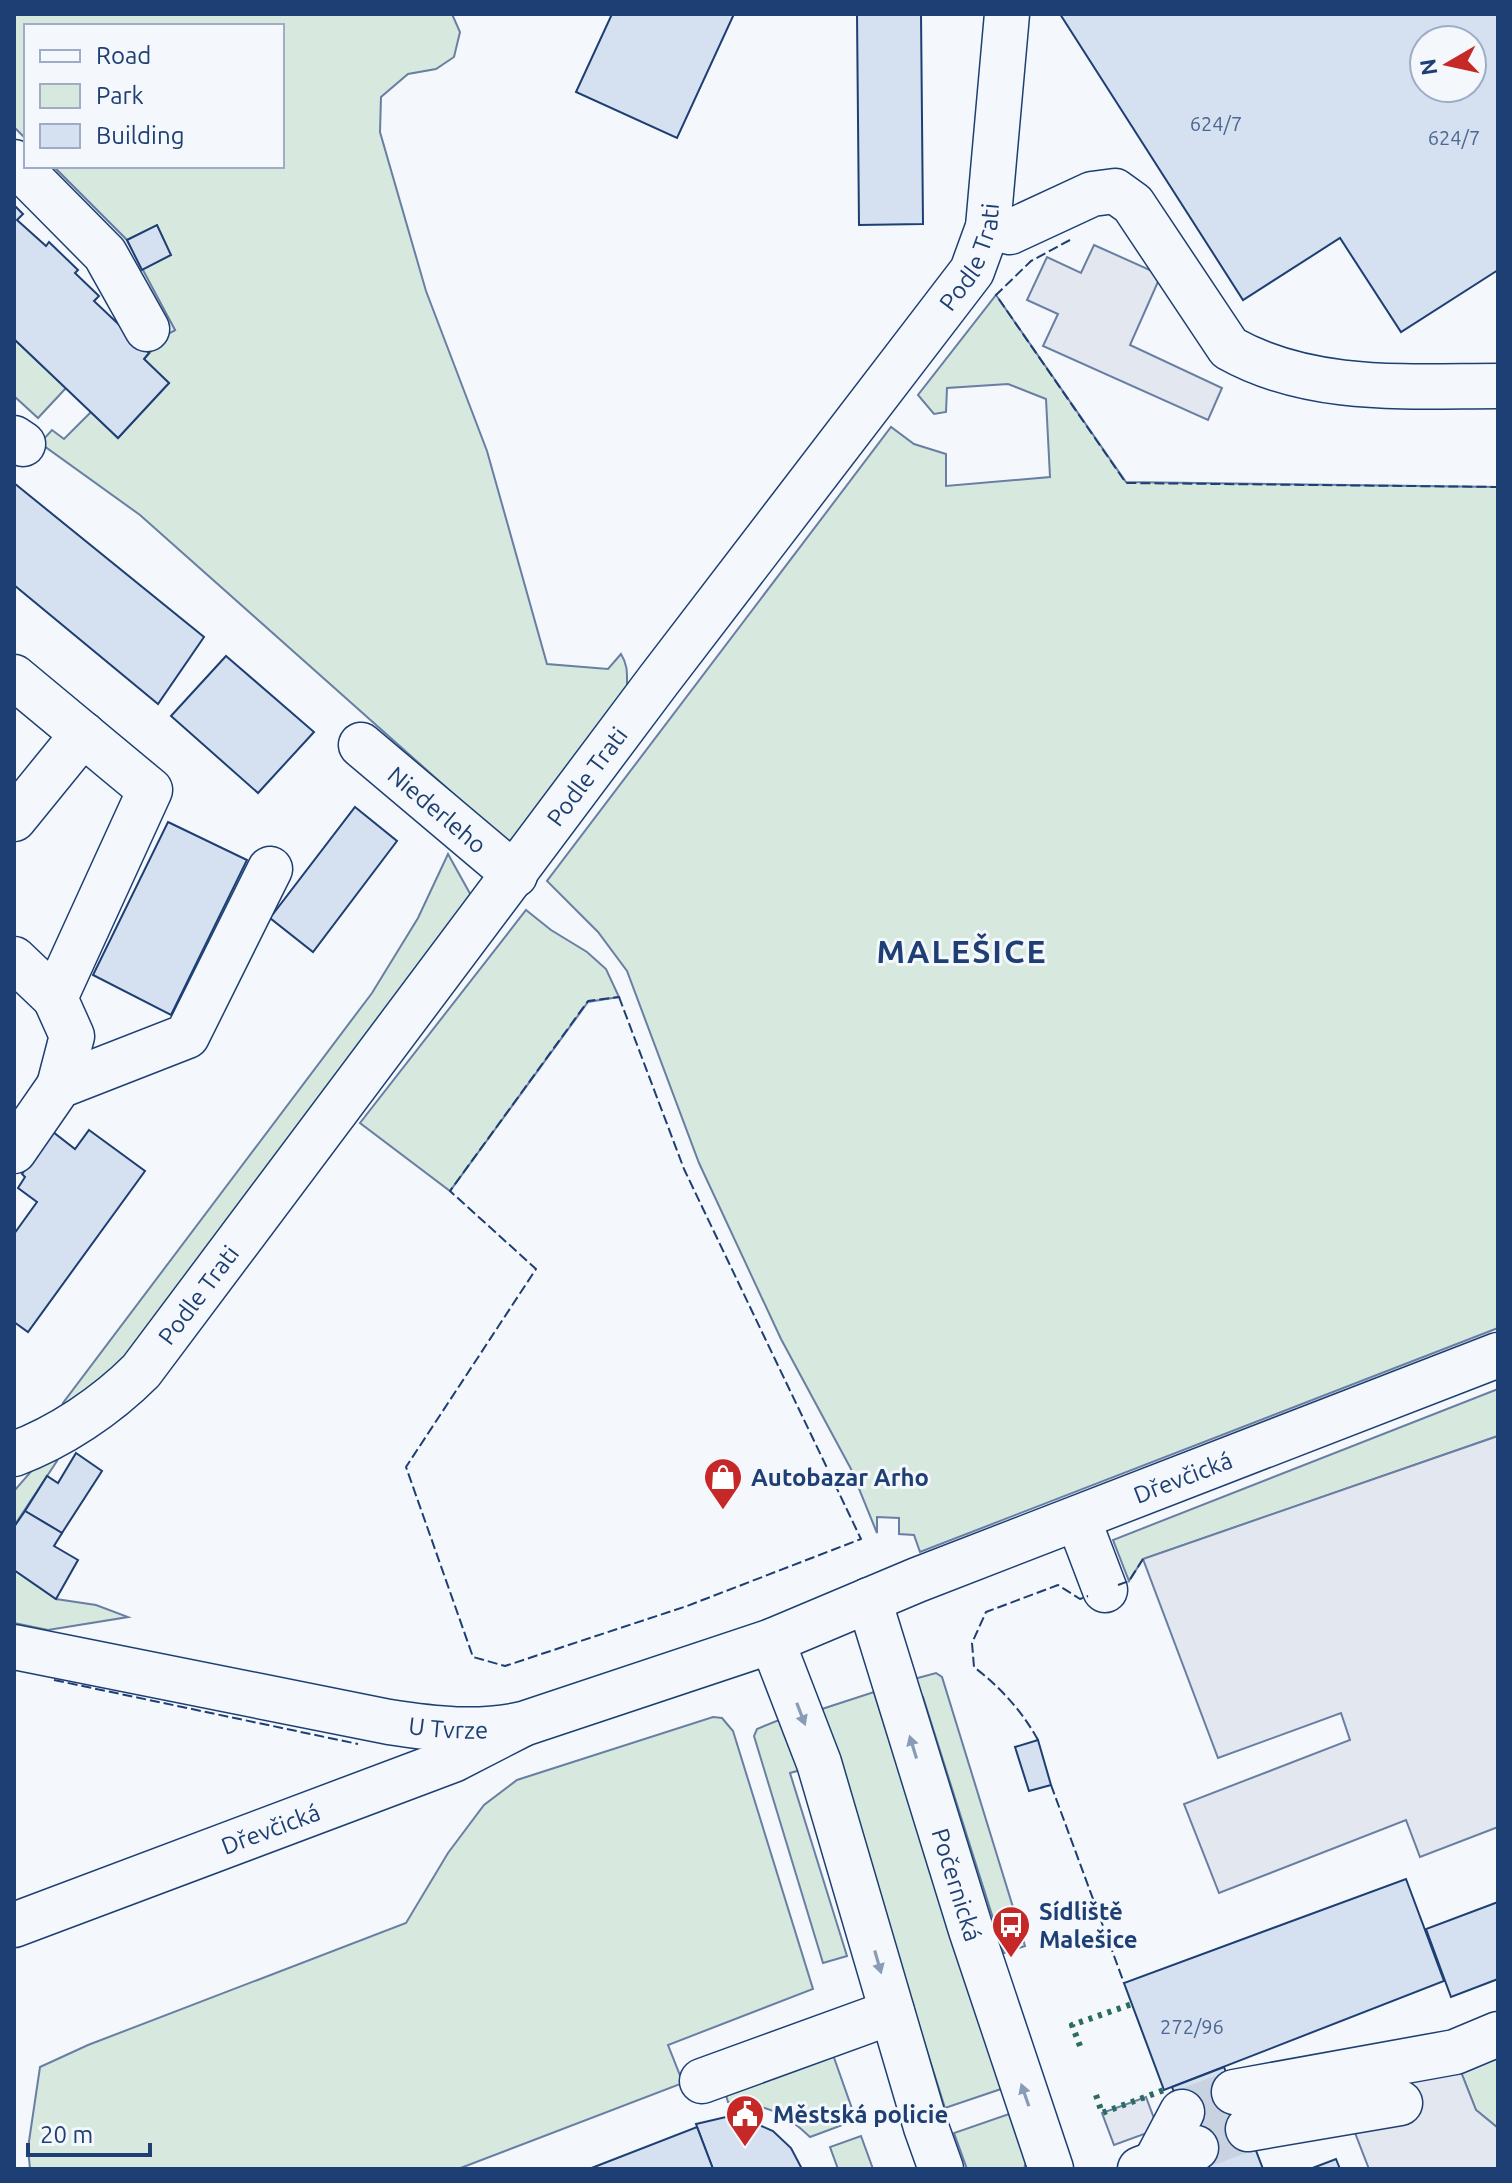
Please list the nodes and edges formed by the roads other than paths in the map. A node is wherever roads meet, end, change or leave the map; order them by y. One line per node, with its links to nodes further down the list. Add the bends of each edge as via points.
1 (1007, 14): 3 (street, Podle Trati)
2 (14, 162): 4 (street, via 105,254)
3 (988, 227): 5 (street, via 1010,232 1092,194 1115,191 1133,204 1229,348 1253,362 1336,383); 11 (street, Podle Trati, via 972,271)
4 (147, 329)
5 (1498, 386)
6 (14, 677): 7 (street)
7 (83, 734): 9 (street); 13 (street, via 150,790)
8 (361, 745): 11 (street, Niederleho)
9 (14, 819)
10 (270, 869): 14 (street, via 187,1036)
11 (515, 875): 17 (street, Podle Trati, via 141,1371 70,1425)
12 (14, 959): 13 (street)
13 (55, 998): 14 (street, via 72,1036)
14 (59, 1086): 15 (street)
15 (14, 1151)
16 (1498, 1355): 18 (street, Dřevčická)
17 (14, 1454)
18 (1078, 1519): 19 (street); 20 (street, Dřevčická)
19 (1105, 1590)
20 (869, 1600): 21 (street, U Tvrze); 32 (street, Počernická, one-way to 20)
21 (772, 1641): 23 (street, U Tvrze); 25 (street, one-way to 25, via 819,1763)
22 (14, 1647): 23 (street, U Tvrze, via 433,1729)
23 (523, 1724): 24 (street, Dřevčická, via 453,1760)
24 (14, 1925)
25 (892, 2012): 27 (street); 31 (street)
26 (1498, 2034): 28 (street, via 1455,2052 1241,2110)
27 (702, 2081)
28 (1400, 2103)
29 (1189, 2130): 30 (street)
30 (1148, 2166)
31 (941, 2169)
32 (1051, 2169)

